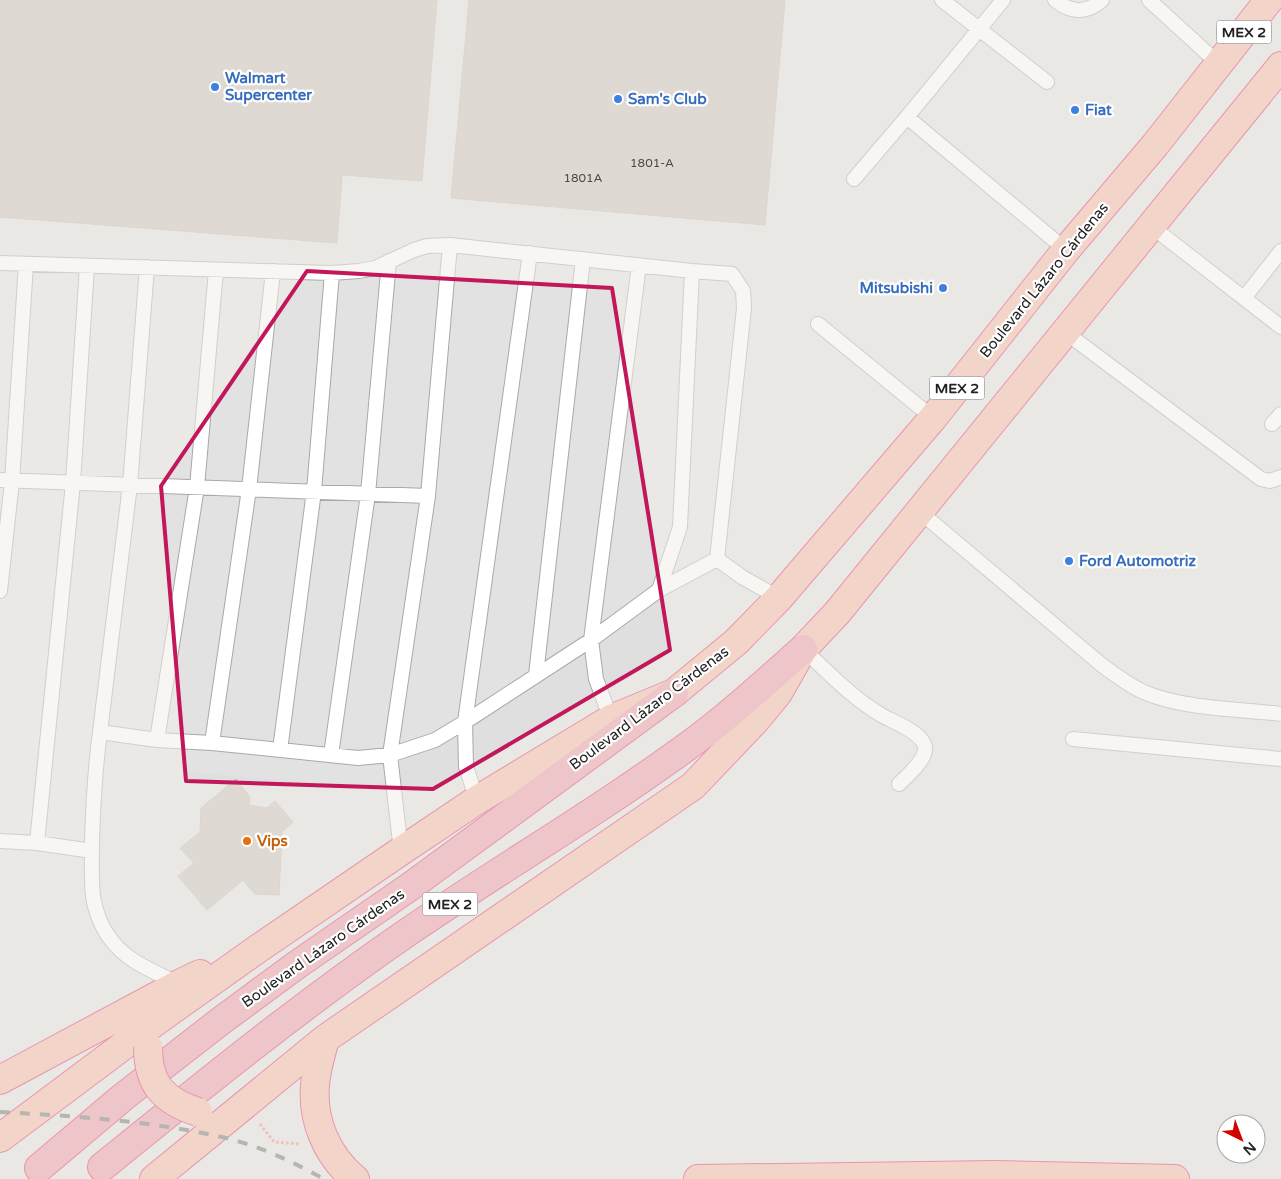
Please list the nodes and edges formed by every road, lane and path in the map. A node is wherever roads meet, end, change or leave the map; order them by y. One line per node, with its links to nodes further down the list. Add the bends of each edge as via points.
1 (942, 0): 7 (lane)
2 (1002, 0): 7 (lane)
3 (1055, 0): 4 (lane, via 1070,9 1082,10)
4 (1102, 0)
5 (1149, 0): 8 (lane)
6 (1270, 0): 8 (highway, Boulevard Lázaro Cárdenas / MEX 2)
7 (978, 29): 10 (lane); 11 (lane)
8 (1219, 64): 15 (highway, Boulevard Lázaro Cárdenas / MEX 2)
9 (1281, 66): 13 (highway, MEX 2)
10 (1047, 82)
11 (907, 117): 12 (lane); 15 (lane)
12 (854, 179)
13 (1151, 226): 29 (lane); 32 (highway, MEX 2)
14 (450, 245): 17 (lane); 19 (lane, via 427,246); 42 (lane)
15 (1066, 250): 33 (highway, Boulevard Lázaro Cárdenas / MEX 2)
16 (1281, 251): 29 (lane)
17 (530, 253): 18 (lane); 54 (lane)
18 (582, 259): 22 (lane); 50 (lane)
19 (389, 261): 28 (lane, via 375,268); 41 (lane)
20 (0, 263): 21 (lane)
21 (26, 264): 23 (lane); 35 (lane)
22 (640, 265): 27 (lane); 48 (lane)
23 (87, 266): 24 (lane); 36 (lane)
24 (147, 268): 25 (lane); 37 (lane)
25 (216, 270): 26 (lane); 38 (lane)
26 (273, 271): 28 (lane); 39 (lane)
27 (692, 271): 44 (lane, via 732,274 743,291 744,308); 45 (lane, via 680,528)
28 (332, 273): 40 (lane)
29 (1244, 298): 31 (lane)
30 (818, 324): 33 (lane)
31 (1281, 327)
32 (1065, 332): 34 (lane, via 1261,480); 43 (highway, MEX 2)
33 (933, 418): 47 (highway, Boulevard Lázaro Cárdenas / MEX 2)
34 (1281, 477)
35 (6, 480): 36 (lane); 46 (lane)
36 (74, 483): 37 (lane); 66 (lane)
37 (130, 485): 38 (lane); 55 (lane)
38 (197, 487): 39 (lane); 57 (lane)
39 (249, 489): 40 (lane); 58 (lane)
40 (314, 492): 41 (lane); 59 (lane)
41 (368, 494): 42 (lane); 60 (lane)
42 (428, 496): 61 (lane)
43 (920, 512): 49 (highway, MEX 2, via 837,614); 52 (lane, via 1103,666 1132,686 1169,700)
44 (717, 559): 45 (lane); 47 (lane)
45 (659, 590): 48 (lane)
46 (0, 591)
47 (779, 598): 51 (highway, Boulevard Lázaro Cárdenas / MEX 2, via 736,642)
48 (591, 640): 50 (lane); 53 (lane, via 596,679)
49 (803, 649): 63 (lane, via 872,710 922,738 924,755); 72 (highway, via 778,693 693,786); 77 (highway, MEX 2, via 738,708 629,788 409,931 321,993)
50 (536, 675): 54 (lane)
51 (674, 693): 53 (highway); 78 (highway, Boulevard Lázaro Cárdenas / MEX 2, via 222,1020 123,1096)
52 (1281, 714)
53 (611, 719): 64 (highway)
54 (465, 722): 61 (lane, via 435,740); 64 (lane, via 466,767)
55 (100, 732): 57 (lane); 67 (lane)
56 (1073, 738): 62 (lane)
57 (158, 740): 58 (lane)
58 (212, 743): 59 (lane)
59 (280, 750): 60 (lane)
60 (331, 755): 61 (lane, via 358,758)
61 (390, 755): 68 (lane)
62 (1281, 759)
63 (899, 784)
64 (477, 800): 68 (highway)
65 (0, 841): 66 (lane)
66 (37, 843): 67 (lane)
67 (92, 851): 70 (lane, via 93,897 100,922 111,941 140,965)
68 (401, 851): 69 (highway)
69 (259, 948): 70 (highway); 71 (highway)
70 (178, 984): 73 (highway)
71 (152, 1035): 74 (highway, bridge, via 148,1063 153,1080 169,1099 198,1112); 75 (highway)
72 (325, 1039): 74 (highway); 76 (highway, via 315,1085 315,1111)
73 (0, 1080)
74 (240, 1108): 76 (path, via 274,1142); 79 (highway)
75 (0, 1138)
76 (328, 1146): 80 (highway)
77 (102, 1167)
78 (39, 1168)
79 (154, 1179)
80 (355, 1179)
81 (698, 1179): 82 (highway, via 995,1175)
82 (1175, 1179)

